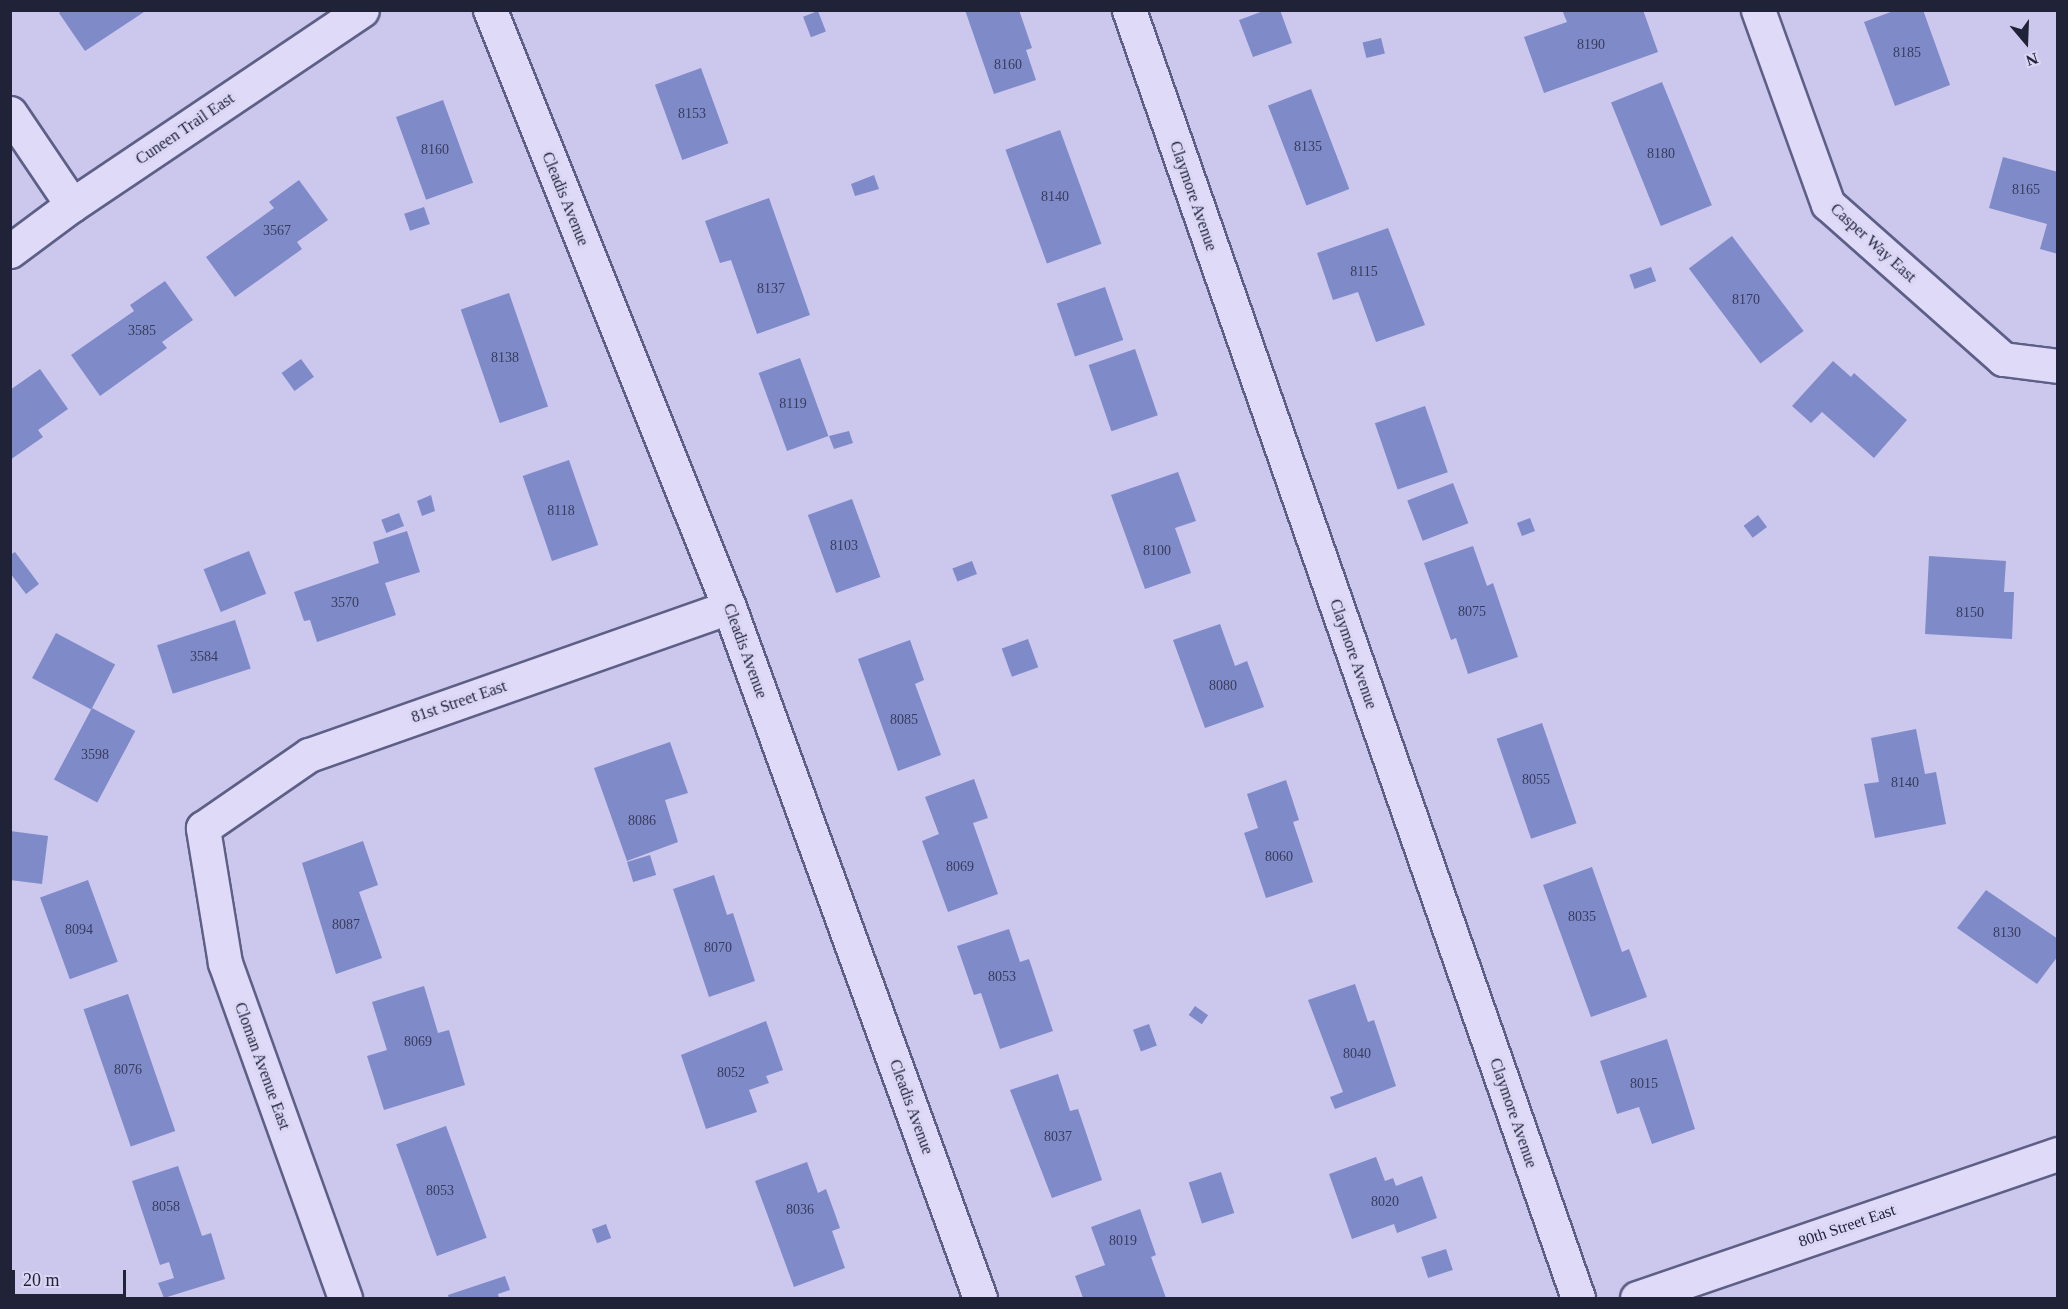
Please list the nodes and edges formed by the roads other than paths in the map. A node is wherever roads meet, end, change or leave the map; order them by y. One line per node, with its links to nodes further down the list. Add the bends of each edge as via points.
1 (362, 10): 6 (street, Cuneen Trail East)
2 (490, 10): 9 (street, Cleadis Avenue)
3 (1129, 10): 14 (street, Claymore Avenue)
4 (1758, 10): 8 (street, Casper Way East, via 1828,204 2003,359)
5 (10, 113): 6 (street)
6 (72, 205): 7 (street, Cuneen Trail East)
7 (10, 251)
8 (2058, 366)
9 (729, 607): 10 (street, 81st Street East, via 309,755); 13 (street, Cleadis Avenue)
10 (203, 828): 12 (street, Cloman Avenue East, via 225,963)
11 (2058, 1154): 15 (street, 80th Street East)
12 (345, 1299)
13 (980, 1299)
14 (1578, 1299)
15 (1637, 1299)

